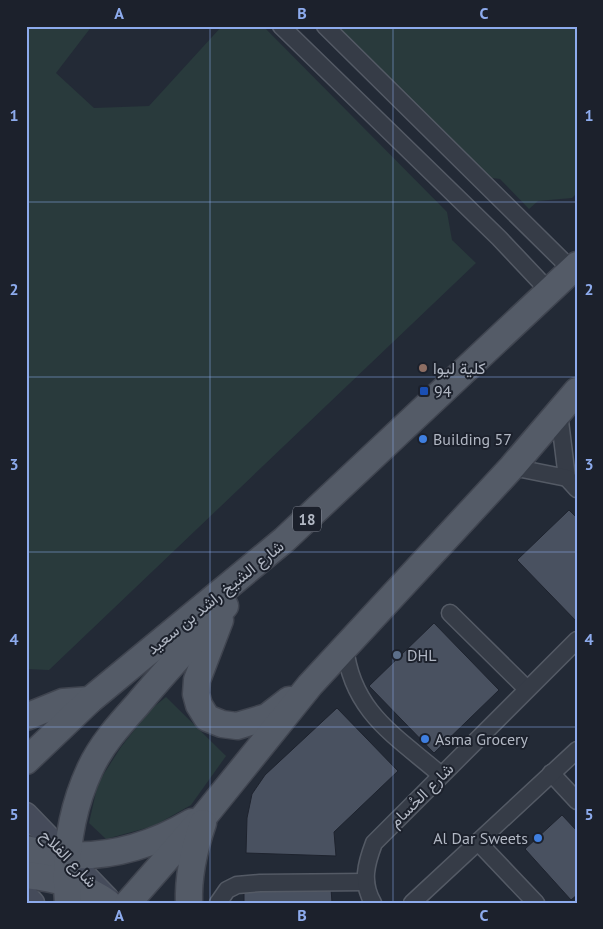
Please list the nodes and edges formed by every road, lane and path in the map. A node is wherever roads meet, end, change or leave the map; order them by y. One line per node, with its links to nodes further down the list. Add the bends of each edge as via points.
1 (281, 26): 4 (street, via 499,238)
2 (325, 26): 3 (street)
3 (574, 268): 4 (main road, شارع الشيخ راشد بن سعيد / 18)
4 (549, 291): 9 (main road, شارع الشيخ راشد بن سعيد / 18)
5 (577, 391): 6 (main road)
6 (559, 413): 7 (main road); 8 (street)
7 (512, 467): 8 (street); 13 (main road)
8 (572, 484)
9 (284, 540): 10 (main road); 16 (main road, شارع الشيخ راشد بن سعيد / 18)
10 (226, 605): 14 (main road, via 197,680 196,694 207,718 237,726 267,717); 27 (main road, via 109,738 90,768 79,796)
11 (450, 612): 15 (street)
12 (577, 640): 15 (street, شارع الحُسام)
13 (345, 647): 14 (main road); 21 (street, via 350,676 363,702 382,725)
14 (310, 685): 24 (main road)
15 (527, 690): 21 (street, شارع الحُسام)
16 (90, 700): 17 (main road, via 62,702); 19 (main road, شارع الشيخ راشد بن سعيد / 18)
17 (26, 717)
18 (577, 750): 20 (street)
19 (26, 761)
20 (552, 773): 22 (street); 25 (street)
21 (441, 775): 29 (street, شارع الحُسام, via 374,843 367,862)
22 (577, 800)
23 (26, 814): 27 (main road, شارع الفلاح)
24 (206, 814): 27 (main road, via 141,846 106,854); 34 (main road); 35 (main road, via 194,847 188,882)
25 (478, 842): 38 (street); 39 (street)
26 (26, 849): 27 (main road)
27 (66, 856): 30 (main road); 33 (main road, شارع الفلاح)
28 (26, 875): 30 (main road, via 47,877)
29 (366, 882): 36 (street, via 237,885 227,890); 37 (street, شارع الحُسام)
30 (67, 893): 33 (main road, via 86,890)
31 (26, 895): 32 (main road)
32 (33, 903)
33 (110, 903)
34 (128, 903)
35 (189, 903)
36 (218, 903)
37 (373, 903)
38 (412, 903)
39 (536, 903)

